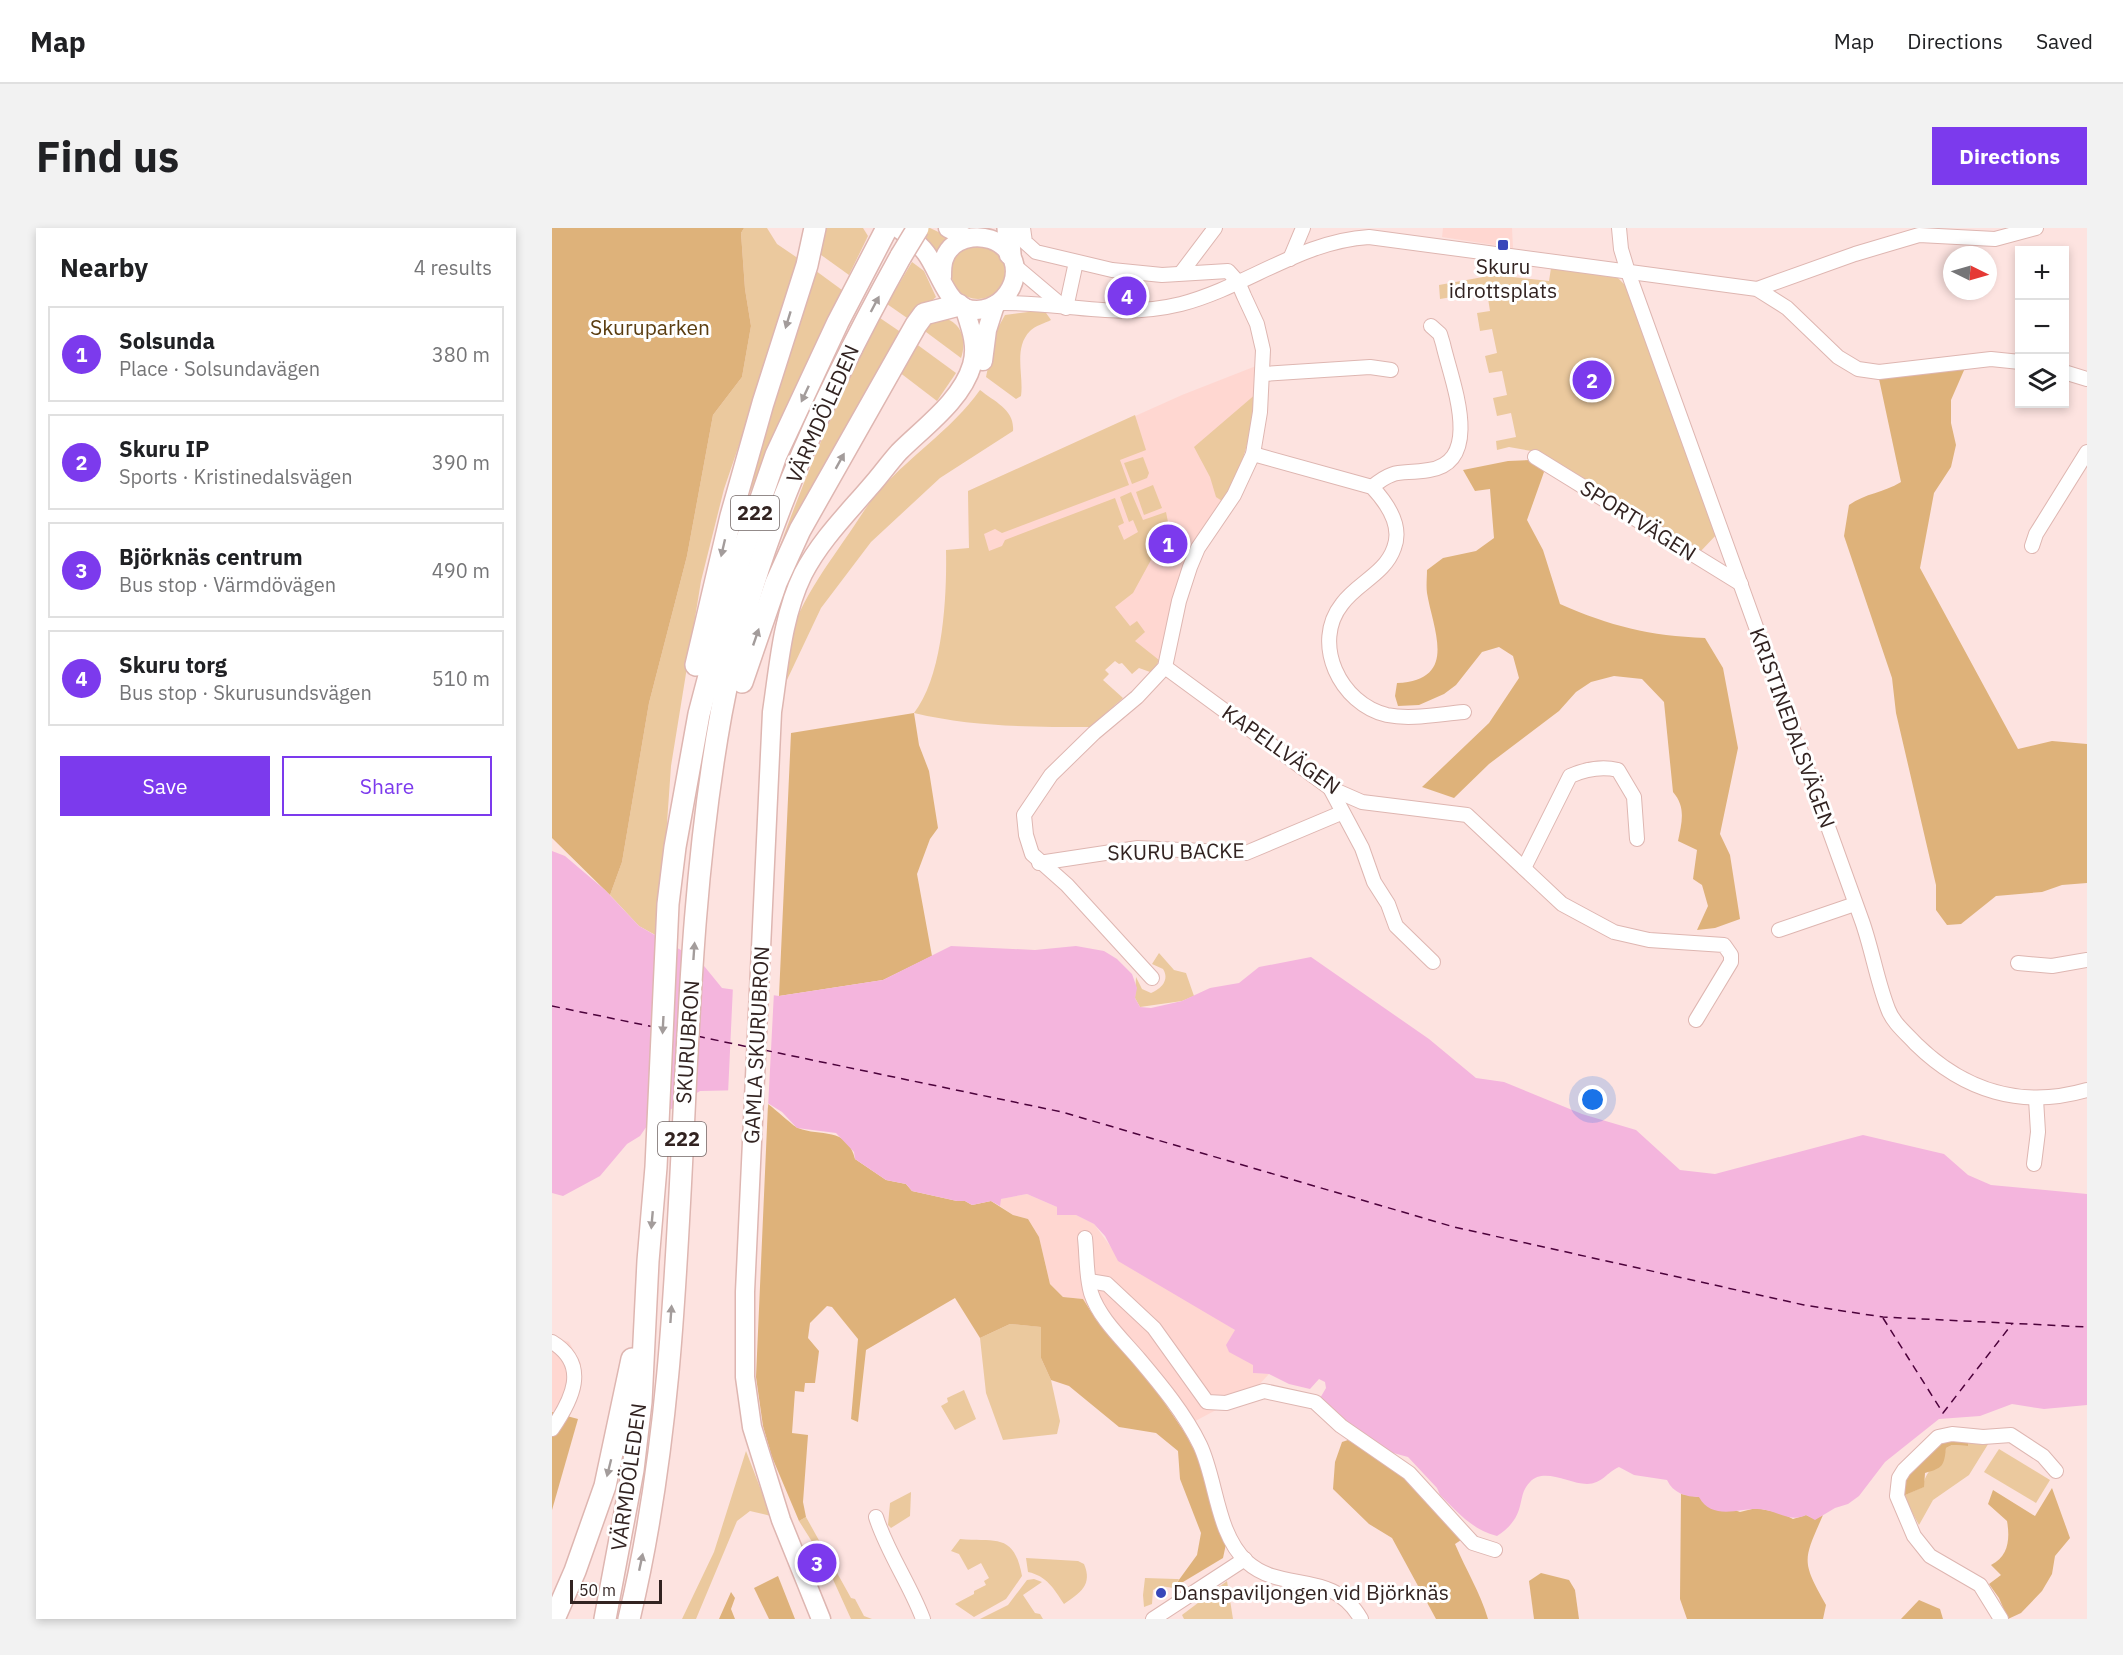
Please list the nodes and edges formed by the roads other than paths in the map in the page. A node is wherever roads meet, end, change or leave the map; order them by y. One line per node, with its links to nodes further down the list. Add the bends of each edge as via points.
1 (898, 228): 19 (main road, via 917,242)
2 (918, 228): 40 (highway, VÄRMDÖLEDEN / 222, one-way to 2, bridge, via 747,609 791,484 818,418)
3 (948, 228): 11 (main road)
4 (1008, 228): 15 (highway)
5 (1023, 228): 16 (street, via 1025,242 1036,252)
6 (1215, 228): 18 (street)
7 (1303, 228): 14 (street)
8 (1619, 228): 17 (street, KRISTINEDALSVÄGEN)
9 (2036, 228): 10 (street, via 1995,239)
10 (1919, 232): 21 (street)
11 (967, 238): 15 (main road, via 989,238); 19 (main road, via 948,252)
12 (879, 243): 41 (highway, VÄRMDÖLEDEN / 222, one-way to 41, via 777,455 749,529)
13 (811, 247): 41 (highway, one-way to 41, via 731,516)
14 (1290, 259): 17 (street, via 1331,244 1369,237); 20 (street)
15 (1012, 260): 22 (main road, via 1014,281); 24 (street, via 1038,288)
16 (1076, 262): 18 (street, via 1137,274); 24 (street)
17 (1628, 272): 21 (street); 37 (street, KRISTINEDALSVÄGEN)
18 (1181, 273): 20 (street, via 1228,271)
19 (942, 277): 23 (main road, via 947,292)
20 (1238, 282): 24 (street, via 1205,296 1153,309 1108,312); 28 (street, via 1257,324)
21 (1757, 289): 26 (street, via 1787,308 1839,357 1858,369 1880,372 1991,359)
22 (998, 304): 23 (main road, via 980,310); 24 (street, via 1040,303); 30 (main road)
23 (962, 306): 30 (main road, via 975,342); 40 (highway, one-way to 23, via 800,530 919,320 933,310)
24 (1066, 308)
25 (1431, 326): 35 (street, via 1440,334 1460,422 1456,453 1445,465 1391,473)
26 (2015, 362)
27 (1391, 370): 28 (street, via 1370,367)
28 (1263, 374): 33 (street)
29 (2069, 374): 31 (street)
30 (973, 376): 65 (main road, GAMLA SKURUBRON, via 951,414 870,487 821,544 803,575 784,629 772,712 746,1280 746,1377 752,1427)
31 (2087, 379)
32 (2087, 452): 36 (street)
33 (1253, 454): 35 (street); 38 (street, via 1234,495 1198,548 1190,567)
34 (1535, 457): 37 (street, SPORTVÄGEN)
35 (1372, 487): 39 (street, via 1392,515 1397,529 1395,546 1387,563 1342,603 1332,618 1327,646 1336,673 1356,698 1384,714 1401,717)
36 (2032, 546)
37 (1741, 584): 47 (street, KRISTINEDALSVÄGEN)
38 (1165, 667): 42 (street, KAPELLVÄGEN); 45 (street, via 1051,775 1034,799 1024,815 1032,854)
39 (1464, 712)
40 (728, 713): 61 (highway, SKURUBRON / 222, one-way to 40, via 697,906)
41 (693, 714): 60 (highway, SKURUBRON / 222, one-way to 60, via 678,766 656,1167)
42 (1330, 788): 43 (street); 46 (street, KAPELLVÄGEN, via 1362,802 1467,815)
43 (1341, 813): 45 (street, SKURU BACKE, via 1246,853 1138,848); 50 (street, via 1362,848 1396,926)
44 (1637, 839): 46 (street, via 1634,797 1618,770 1585,769 1570,776)
45 (1039, 863): 52 (street, via 1067,885)
46 (1524, 868): 53 (street, KAPELLVÄGEN, via 1562,904 1614,932 1649,940 1724,945 1731,962)
47 (1856, 904): 48 (street); 55 (street, KRISTINEDALSVÄGEN, via 1888,1009 1897,1024 1924,1052 1976,1087)
48 (1779, 930)
49 (2087, 960): 51 (street, via 2052,966)
50 (1433, 962)
51 (2018, 963)
52 (1152, 978)
53 (1696, 1020)
54 (2087, 1090): 55 (street, KRISTINEDALSVÄGEN, via 2060,1098)
55 (2036, 1099): 56 (street, via 2038,1132)
56 (2034, 1164)
57 (1085, 1238): 58 (street)
58 (1089, 1281): 66 (street, via 1107,1284 1154,1328 1207,1402 1226,1403 1264,1391 1315,1402 1341,1426 1409,1473 1473,1543); 67 (street, via 1102,1312 1162,1387 1200,1446 1231,1539)
59 (552, 1342): 62 (street, via 568,1355 575,1376 570,1399)
60 (637, 1370): 68 (highway, one-way to 68, via 605,1486); 69 (highway, VÄRMDÖLEDEN / 222, via 633,1470)
61 (668, 1372): 70 (highway, VÄRMDÖLEDEN / 222, one-way to 61, via 655,1487)
62 (552, 1429)
63 (2056, 1470): 76 (street, via 2043,1456 2011,1435 1952,1434 1938,1437 1899,1478 1897,1497 1914,1536 1940,1564 1980,1585)
64 (876, 1517): 73 (street)
65 (781, 1520): 71 (main road); 72 (main road)
66 (1495, 1550)
67 (1245, 1559): 74 (street); 75 (street, via 1268,1573 1336,1592 1352,1603)
68 (554, 1619)
69 (605, 1619)
70 (628, 1619)
71 (821, 1619)
72 (830, 1619)
73 (923, 1619)
74 (1153, 1619)
75 (1361, 1619)
76 (2001, 1619)

